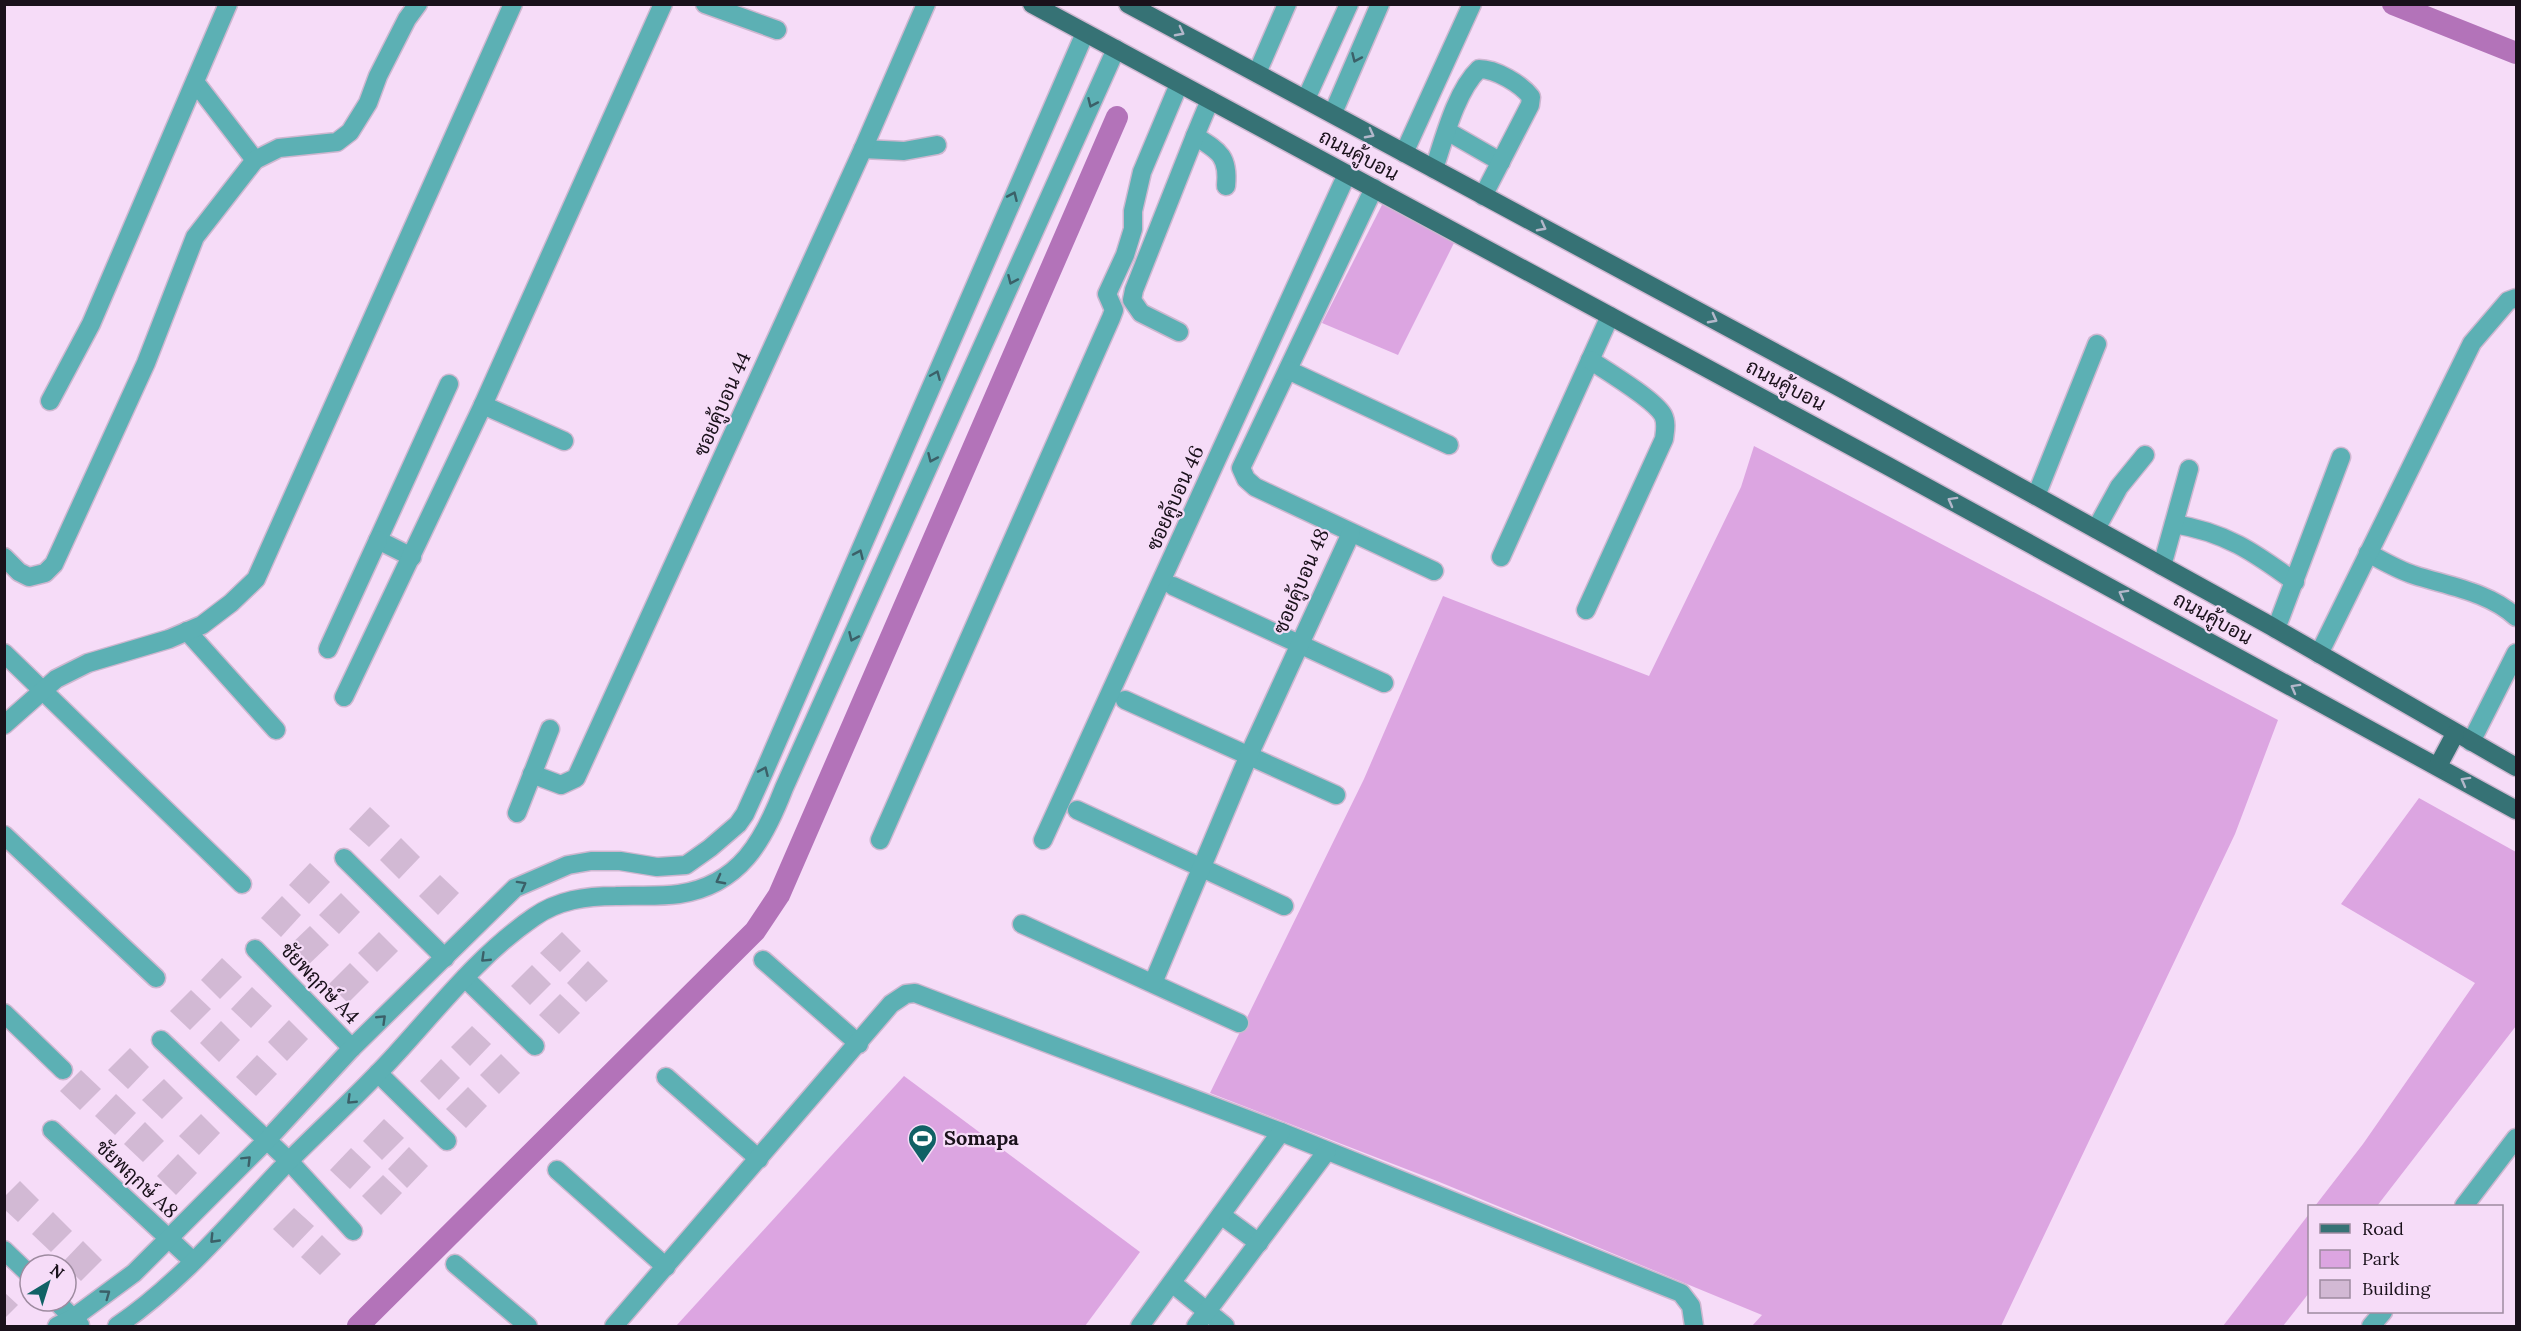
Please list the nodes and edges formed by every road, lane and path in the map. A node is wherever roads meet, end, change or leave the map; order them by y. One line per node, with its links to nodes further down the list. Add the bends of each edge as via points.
1 (228, 4): 17 (street)
2 (418, 4): 27 (street, via 350,132 337,142 279,148)
3 (513, 4): 64 (street, via 256,579 202,625)
4 (663, 4): 42 (street)
5 (705, 4): 13 (street)
6 (926, 4): 25 (street, ซอยคู้บอน 44)
7 (1032, 4): 14 (main road, ถนนคู้บอน)
8 (1128, 4): 16 (main road, ถนนคู้บอน, one-way to 16)
9 (1287, 4): 16 (street)
10 (1350, 4): 19 (street)
11 (1380, 4): 21 (street, one-way to 21)
12 (1472, 4): 26 (street)
13 (777, 30)
14 (1085, 33): 15 (main road, ถนนคู้บอน); 86 (street, one-way to 14, via 755,793)
15 (1116, 49): 18 (main road, ถนนคู้บอน); 88 (street, one-way to 88)
16 (1257, 73): 19 (main road, ถนนคู้บอน)
17 (195, 82): 27 (street); 41 (street, via 92,324)
18 (1179, 84): 20 (main road, ถนนคู้บอน); 89 (street, via 1142,172 1125,255 1107,294 1114,310 1111,318)
19 (1306, 99): 21 (main road, ถนนคู้บอน)
20 (1210, 100): 23 (street); 30 (main road, ถนนคู้บอน)
21 (1333, 112): 26 (main road, ถนนคู้บอน, one-way to 26)
22 (1447, 131): 28 (street); 28 (street, via 1472,76 1479,69 1498,74 1531,98 1526,116); 29 (street)
23 (1195, 136): 31 (street, via 1222,155); 36 (street, via 1132,300 1141,313)
24 (937, 145): 25 (street, via 904,151)
25 (863, 149): 81 (street, ซอยคู้บอน 44, via 576,778 561,785)
26 (1404, 153): 29 (main road, ถนนคู้บอน)
27 (255, 160): 54 (street, via 195,237 146,363 54,564 45,573 29,577)
28 (1501, 162): 33 (street)
29 (1434, 169): 33 (main road, ถนนคู้บอน)
30 (1347, 174): 32 (main road, ถนนคู้บอน); 90 (street, ซอยคู้บอน 46)
31 (1226, 186)
32 (1374, 188): 35 (main road, ถนนคู้บอน); 39 (street, ซอยคู้บอน 48)
33 (1483, 196): 48 (main road, ถนนคู้บอน, one-way to 48)
34 (2517, 298): 53 (street, via 2508,301 2472,344)
35 (1610, 316): 38 (street); 79 (main road, ถนนคู้บอน, one-way to 35)
36 (1179, 332)
37 (2097, 344): 48 (street)
38 (1590, 360): 56 (street); 61 (street, via 1652,403 1666,423 1664,439)
39 (1288, 370): 44 (street); 51 (street, ซอยคู้บอน 48, via 1242,468 1243,474 1255,487)
40 (449, 384): 52 (street)
41 (50, 401)
42 (483, 405): 43 (street); 55 (street)
43 (564, 441)
44 (1449, 445)
45 (2145, 455): 50 (street, via 2119,487)
46 (2341, 457): 59 (street)
47 (2189, 469): 49 (street)
48 (2036, 496): 50 (main road, ถนนคู้บอน)
49 (2174, 524): 57 (street); 59 (street, via 2203,528 2234,542)
50 (2096, 529): 57 (main road, ถนนคู้บอน)
51 (1351, 532): 58 (street); 65 (street, ซอยคู้บอน 48)
52 (378, 540): 55 (street); 66 (street)
53 (2368, 553): 62 (street, via 2413,575 2506,607); 69 (street)
54 (4, 557)
55 (412, 557): 72 (street)
56 (1501, 557)
57 (2162, 566): 63 (main road, ถนนคู้บอน)
58 (1434, 571)
59 (2295, 582): 63 (street)
60 (1173, 585): 65 (street)
61 (1586, 610)
62 (2517, 617)
63 (2277, 629): 69 (main road, ถนนคู้บอน)
64 (187, 631): 71 (street, via 88,663); 76 (street)
65 (1299, 644): 70 (street); 78 (street, ซอยคู้บอน 48)
66 (328, 649)
67 (4, 652): 71 (street)
68 (2517, 653): 77 (street)
69 (2319, 654): 77 (main road, ถนนคู้บอน)
70 (1384, 683)
71 (43, 690): 74 (street); 93 (street)
72 (344, 697)
73 (1125, 700): 78 (street)
74 (4, 725)
75 (550, 729): 81 (street)
76 (276, 730)
77 (2463, 738): 79 (main road); 80 (main road, ถนนคู้บอน)
78 (1249, 755): 82 (street); 92 (street, ซอยคู้บอน 48)
79 (2438, 766): 84 (main road, ถนนคู้บอน, one-way to 79)
80 (2517, 767)
81 (532, 774): 85 (street)
82 (1336, 795)
83 (1077, 810): 92 (street)
84 (2517, 810)
85 (517, 813)
86 (738, 824): 88 (street); 97 (street, one-way to 86, via 515,888 538,877 591,861 657,867 686,864)
87 (4, 835): 99 (street)
88 (761, 839): 100 (street, one-way to 100, via 733,872 702,889 678,894 568,900 536,916)
89 (880, 840)
90 (1043, 840)
91 (344, 858): 97 (street)
92 (1200, 868): 94 (street); 101 (street, ซอยคู้บอน 48)
93 (242, 884)
94 (1284, 906)
95 (1022, 924): 101 (street)
96 (255, 949): 107 (street, ชัยพฤกษ์ A4)
97 (445, 958): 107 (street, one-way to 97)
98 (764, 960): 105 (street)
99 (156, 978)
100 (465, 978): 106 (street); 109 (street)
101 (1153, 983): 103 (street)
102 (4, 1013): 108 (street)
103 (1239, 1023)
104 (161, 1040): 114 (street)
105 (859, 1044): 112 (street, via 894,1001 906,994 920,994); 117 (street)
106 (535, 1046)
107 (352, 1048): 114 (street)
108 (63, 1070)
109 (378, 1073): 115 (street); 118 (street, one-way to 118)
110 (666, 1077): 117 (street)
111 (52, 1130): 123 (street, ชัยพฤกษ์ A8)
112 (1281, 1132): 116 (street); 121 (street)
113 (2517, 1138): 120 (street)
114 (267, 1140): 118 (street); 123 (street, one-way to 114)
115 (447, 1141)
116 (1327, 1151): 124 (street); 140 (street, via 1681,1293 1691,1306)
117 (759, 1159): 129 (street)
118 (290, 1161): 122 (street); 126 (street, one-way to 126)
119 (557, 1170): 129 (street)
120 (2465, 1205)
121 (1221, 1215): 124 (street); 130 (street)
122 (353, 1231)
123 (168, 1239): 126 (street, ชัยพฤกษ์ A8); 133 (street, one-way to 123, via 134,1274)
124 (1259, 1243): 131 (street)
125 (4, 1250): 127 (street)
126 (193, 1261): 134 (street)
127 (18, 1263)
128 (454, 1264): 135 (street)
129 (666, 1267): 136 (street)
130 (1172, 1283): 131 (street); 137 (street)
131 (1207, 1311): 138 (street); 139 (street)
132 (2381, 1313): 141 (street)
133 (71, 1324)
134 (117, 1326)
135 (528, 1326)
136 (614, 1326)
137 (1140, 1326)
138 (1196, 1326)
139 (1225, 1326)
140 (1694, 1326)
141 (2371, 1326)

